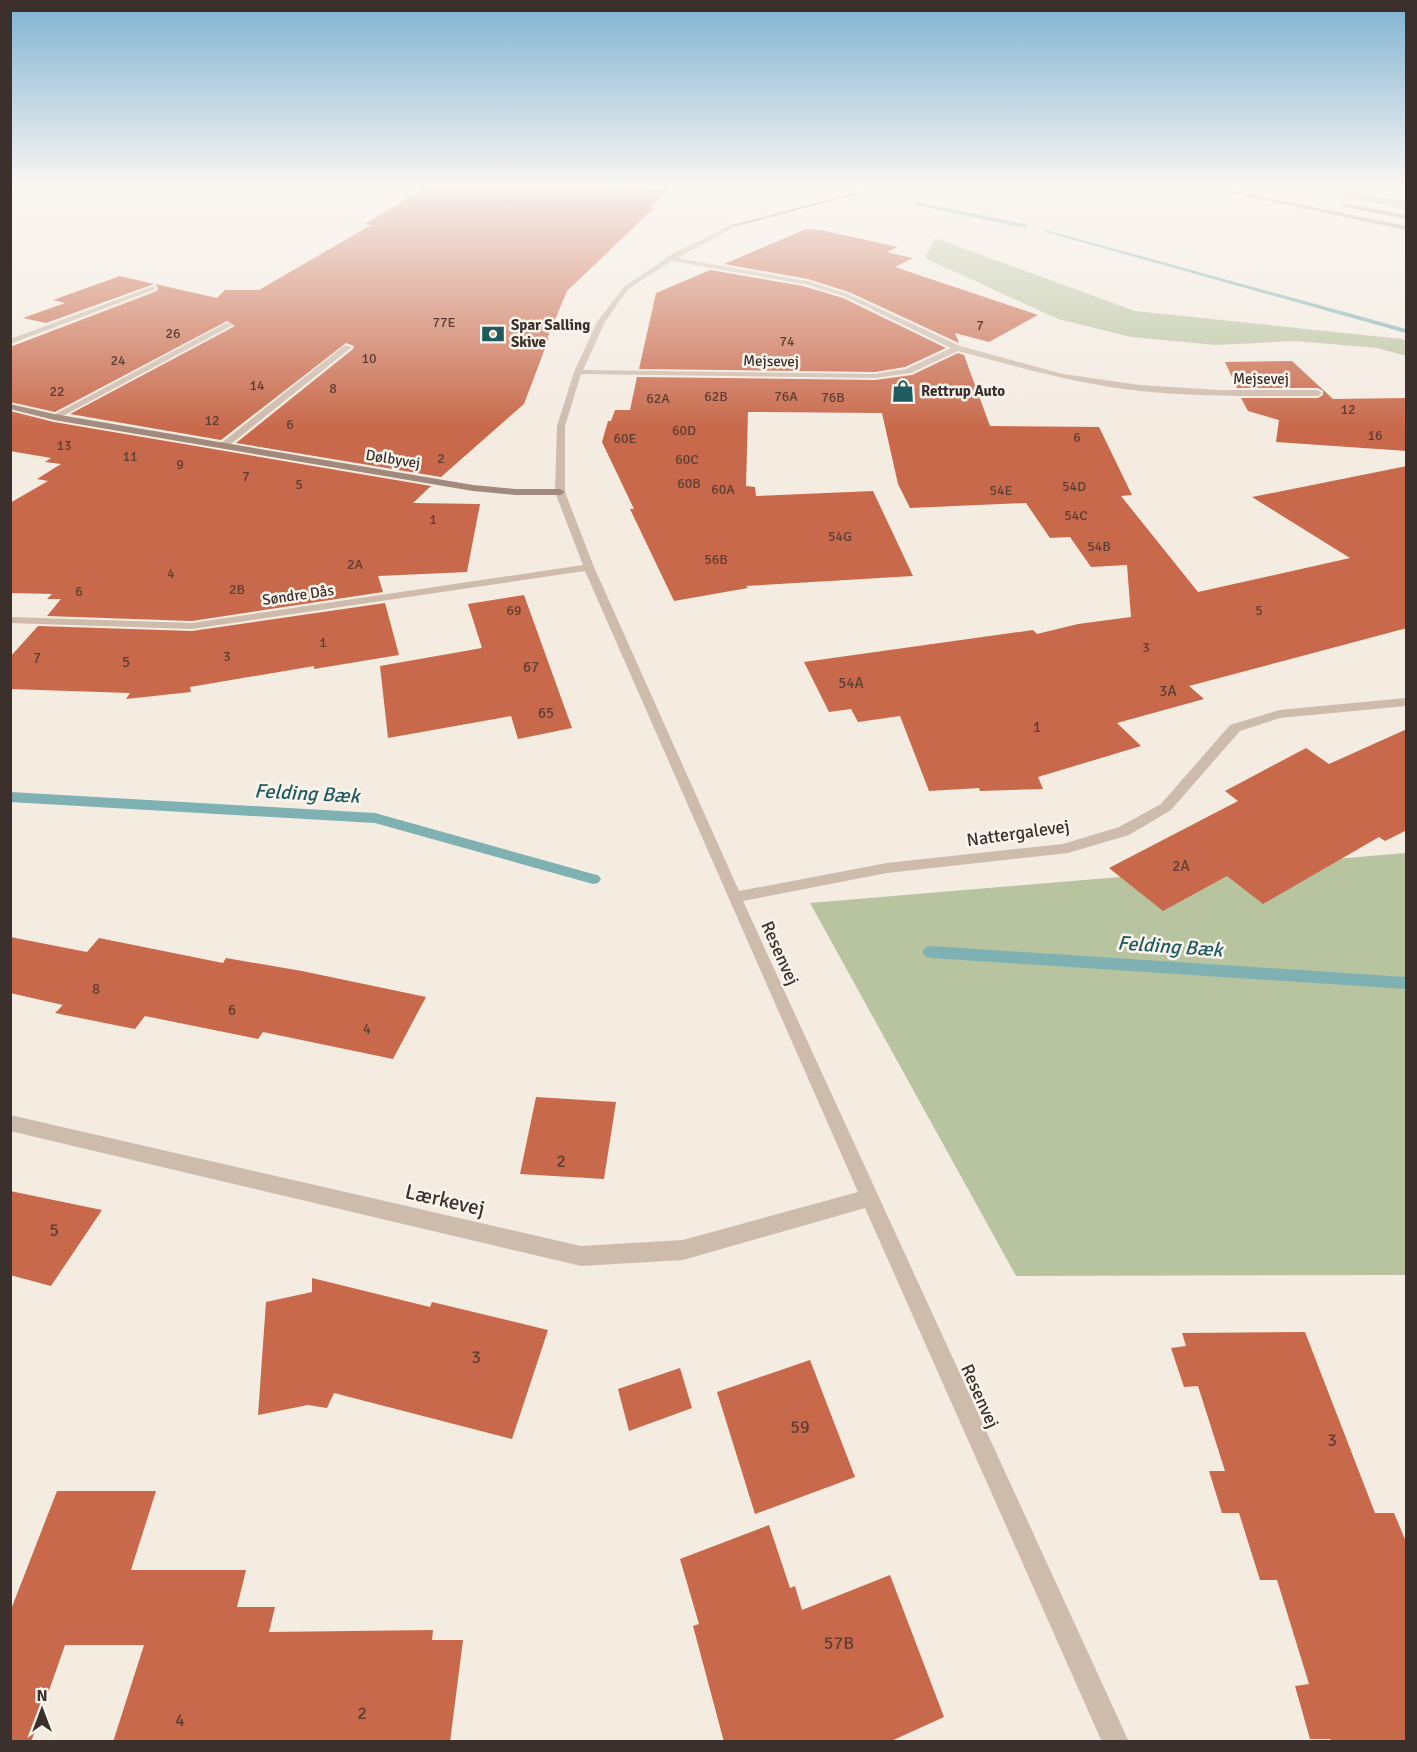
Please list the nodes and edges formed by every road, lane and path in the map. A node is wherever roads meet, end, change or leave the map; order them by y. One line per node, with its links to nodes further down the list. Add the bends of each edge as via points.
1 (657, 266): 8 (street, Resenvej, via 626,288 601,322)
2 (716, 266): 7 (street, Mejsevej, via 805,282 846,295)
3 (154, 288): 5 (street)
4 (229, 325): 11 (street)
5 (10, 342)
6 (348, 347): 12 (street)
7 (957, 348): 8 (street, Mejsevej, via 908,371 875,376); 9 (street, Mejsevej, via 1063,376 1140,388)
8 (578, 372): 13 (street, Resenvej, via 561,426)
9 (1318, 393)
10 (10, 406): 11 (street, Dølbyvej)
11 (54, 417): 12 (street, Dølbyvej)
12 (223, 446): 13 (street, Dølbyvej, via 473,488)
13 (560, 492): 14 (street, Resenvej)
14 (589, 567): 15 (street, Søndre Dås, via 192,626); 17 (street, Resenvej)
15 (10, 620)
16 (1407, 702): 17 (street, Nattergalevej, via 1279,714 1235,728 1166,807 1124,831 1064,849 887,868)
17 (734, 897): 19 (street, Resenvej)
18 (10, 1123): 19 (street, Lærkevej, via 581,1256 683,1250)
19 (868, 1198): 20 (street, Resenvej)
20 (1116, 1742)

